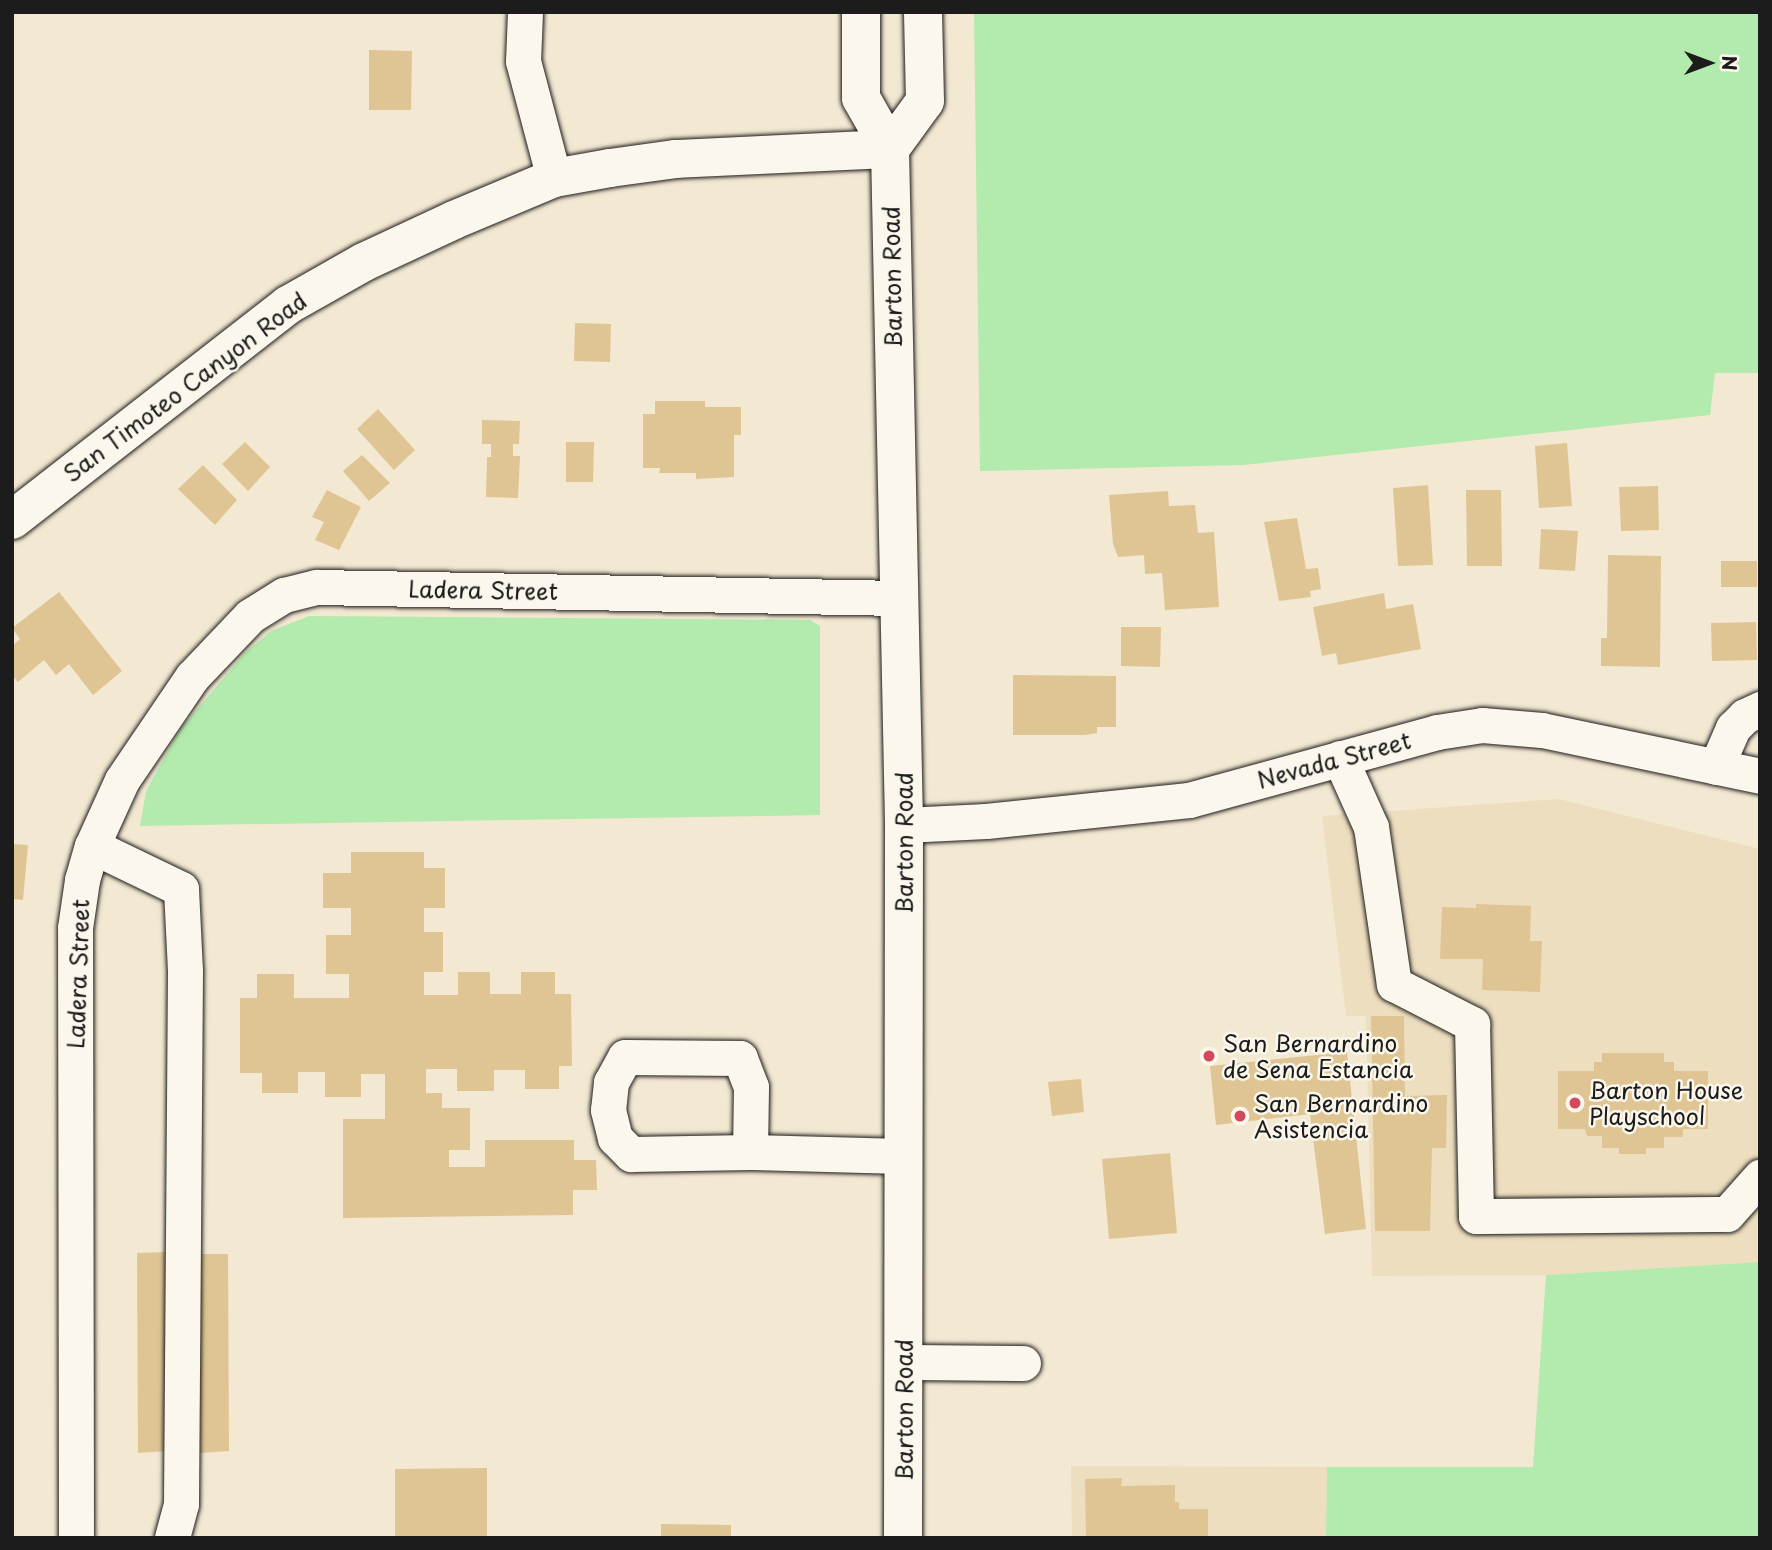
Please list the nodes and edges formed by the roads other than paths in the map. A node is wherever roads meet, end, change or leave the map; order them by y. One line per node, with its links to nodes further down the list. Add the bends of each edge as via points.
1 (525, 12): 5 (street, via 523,61)
2 (861, 12): 4 (main road, Barton Road, via 861,98)
3 (923, 12): 4 (main road, via 925,101)
4 (890, 149): 5 (main road, San Timoteo Canyon Road, via 676,159); 7 (main road, Barton Road)
5 (554, 178): 6 (main road, San Timoteo Canyon Road, via 363,262 288,305)
6 (12, 520)
7 (900, 598): 12 (main road, Barton Road); 13 (street, Ladera Street, via 317,587 284,595 250,617 192,677 122,780)
8 (1760, 709): 10 (street, via 1733,728)
9 (1340, 758): 10 (street, Nevada Street, via 1482,725 1542,730); 12 (street, Nevada Street, via 1189,800); 16 (street, via 1371,827 1394,984 1472,1024 1476,1216 1727,1214)
10 (1716, 767): 11 (street, Nevada Street)
11 (1760, 776)
12 (905, 825): 15 (main road, Barton Road)
13 (92, 846): 19 (street, Ladera Street, via 75,928); 20 (street, via 181,889 185,985 181,1504)
14 (750, 1152): 15 (street)
15 (905, 1156): 17 (main road, Barton Road)
16 (1760, 1177)
17 (903, 1362): 18 (street); 21 (main road, Barton Road)
18 (1023, 1363)
19 (76, 1538)
20 (172, 1538)
21 (903, 1538)

